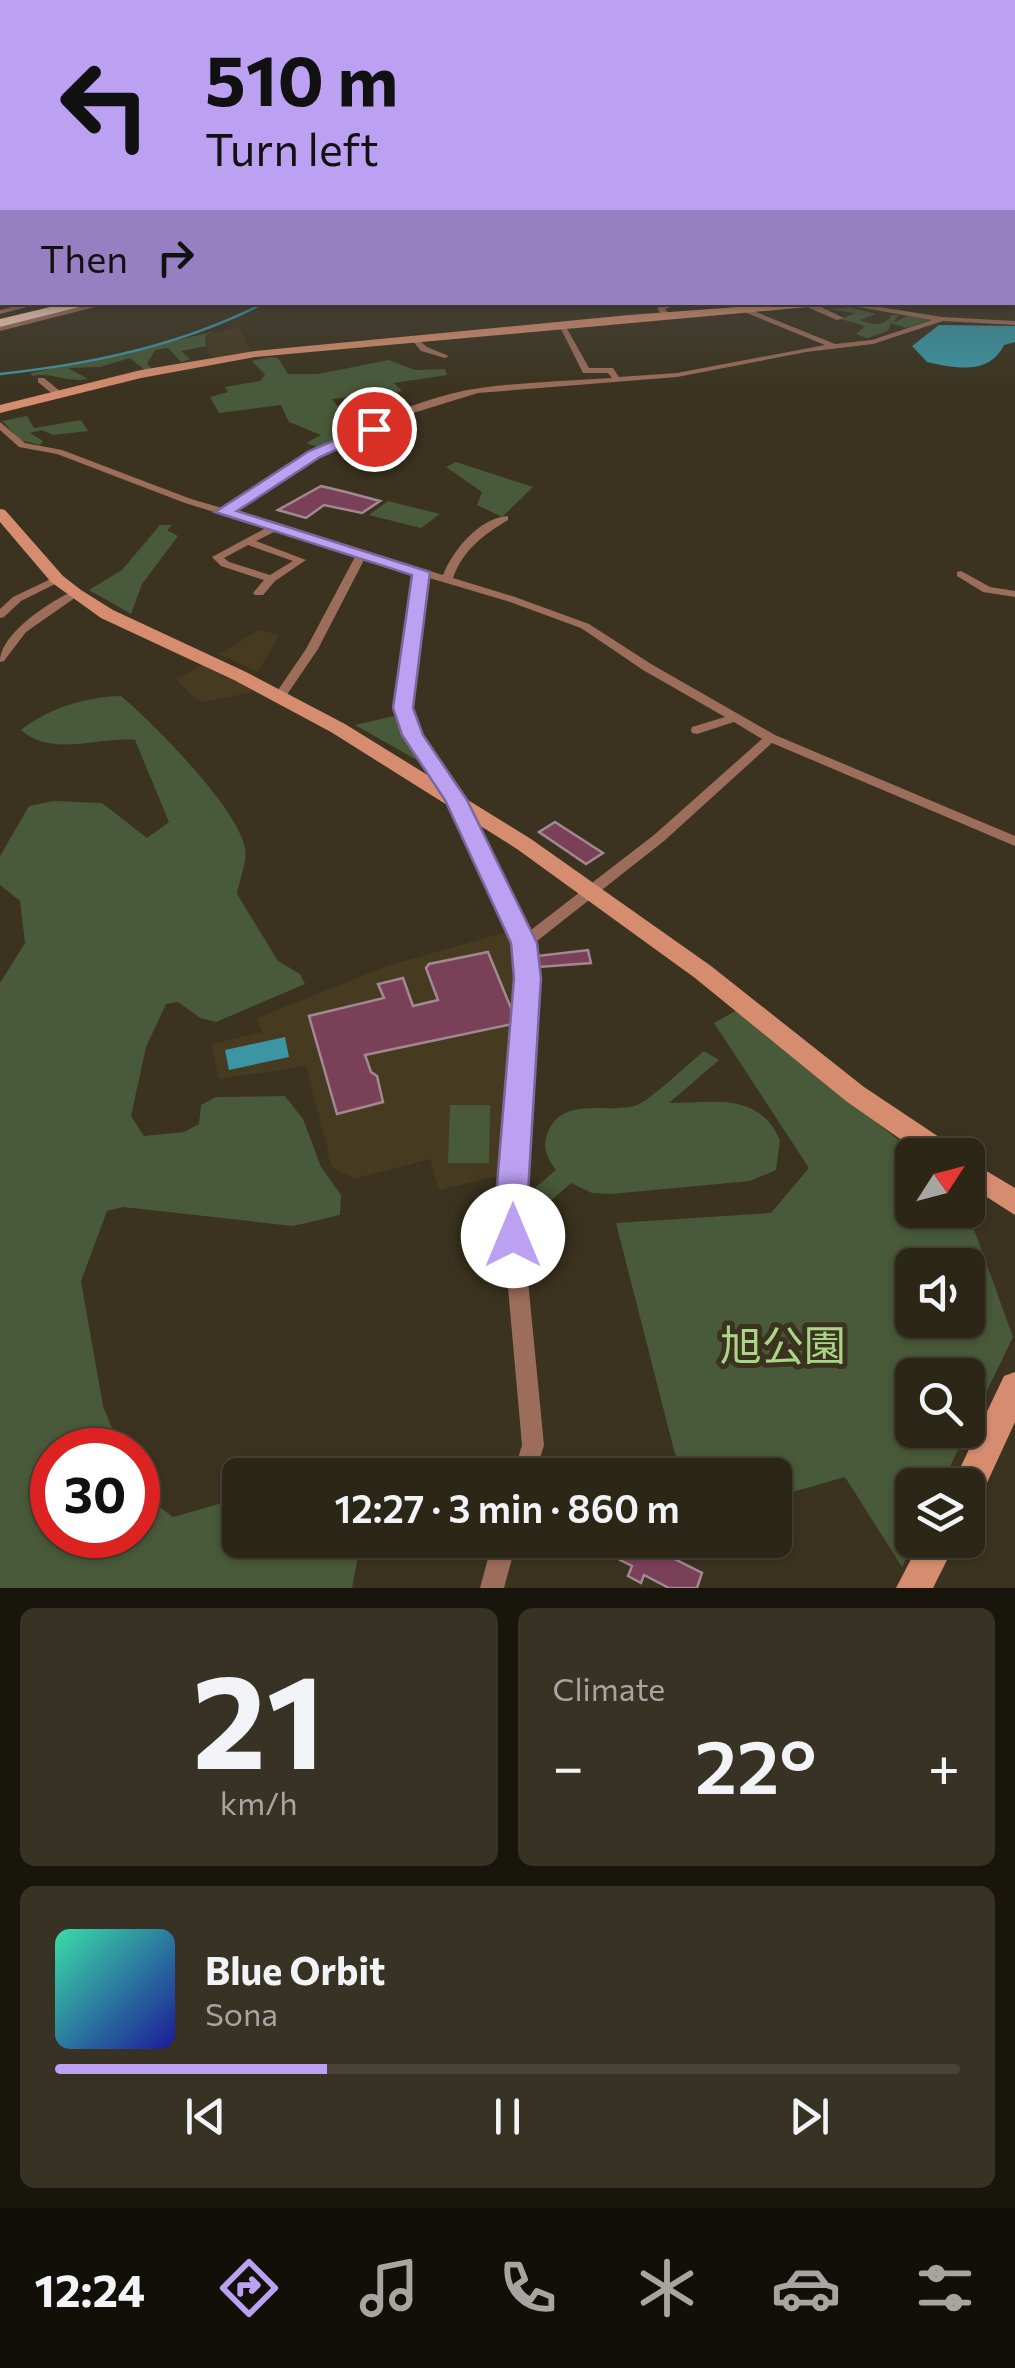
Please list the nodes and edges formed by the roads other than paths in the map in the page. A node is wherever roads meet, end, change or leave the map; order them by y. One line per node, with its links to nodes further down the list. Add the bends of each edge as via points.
1 (31, 305): 11 (street)
2 (66, 305): 15 (highway)
3 (80, 305): 15 (highway)
4 (97, 305): 15 (street)
5 (672, 305): 12 (street, via 661,308)
6 (732, 305): 10 (street)
7 (826, 305): 9 (street)
8 (865, 305): 14 (street)
9 (812, 306): 10 (street); 13 (street)
10 (746, 310): 12 (street); 21 (street)
11 (0, 312)
12 (666, 315): 17 (street)
13 (840, 318)
14 (942, 319): 16 (street); 20 (street)
15 (0, 324)
16 (1015, 324)
17 (561, 325): 19 (street); 24 (street, via 586,370 610,370)
18 (854, 335): 20 (street)
19 (416, 339): 22 (street); 26 (street, via 255,354)
20 (873, 342): 21 (street)
21 (834, 346): 24 (street)
22 (444, 356)
23 (41, 380): 26 (street)
24 (618, 382): 25 (street)
25 (586, 384): 27 (street); 30 (street, via 452,396 315,454)
26 (58, 394): 28 (street)
27 (595, 396)
28 (0, 409)
29 (0, 425): 30 (street, via 22,444)
30 (224, 512): 33 (street)
31 (0, 513): 39 (street)
32 (504, 518): 40 (street, via 474,535)
33 (276, 527): 34 (street); 35 (street)
34 (249, 542): 38 (street, via 301,560); 38 (street, via 218,557)
35 (362, 554): 36 (street); 46 (street)
36 (421, 572): 40 (street); 50 (street, via 403,708 412,735)
37 (962, 574): 43 (street, via 987,590)
38 (271, 578): 42 (street)
39 (56, 579): 41 (street); 44 (street)
40 (447, 580): 47 (street, via 585,626)
41 (75, 593): 45 (street, via 22,630); 46 (street)
42 (258, 594)
43 (1015, 594)
44 (2, 610)
45 (0, 658)
46 (280, 696): 50 (street)
47 (735, 718): 48 (street); 49 (street)
48 (697, 730)
49 (770, 738): 51 (street); 52 (street)
50 (456, 800): 52 (street); 53 (street)
51 (1015, 841)
52 (591, 890): 53 (street); 54 (street)
53 (524, 943): 58 (street, via 528,978 511,1209)
54 (919, 1138)
55 (985, 1183): 56 (street)
56 (1015, 1203)
57 (1015, 1386): 59 (street)
58 (528, 1458)
59 (976, 1468)
60 (500, 1558): 62 (street)
61 (930, 1558): 63 (street)
62 (492, 1588)
63 (914, 1588)

